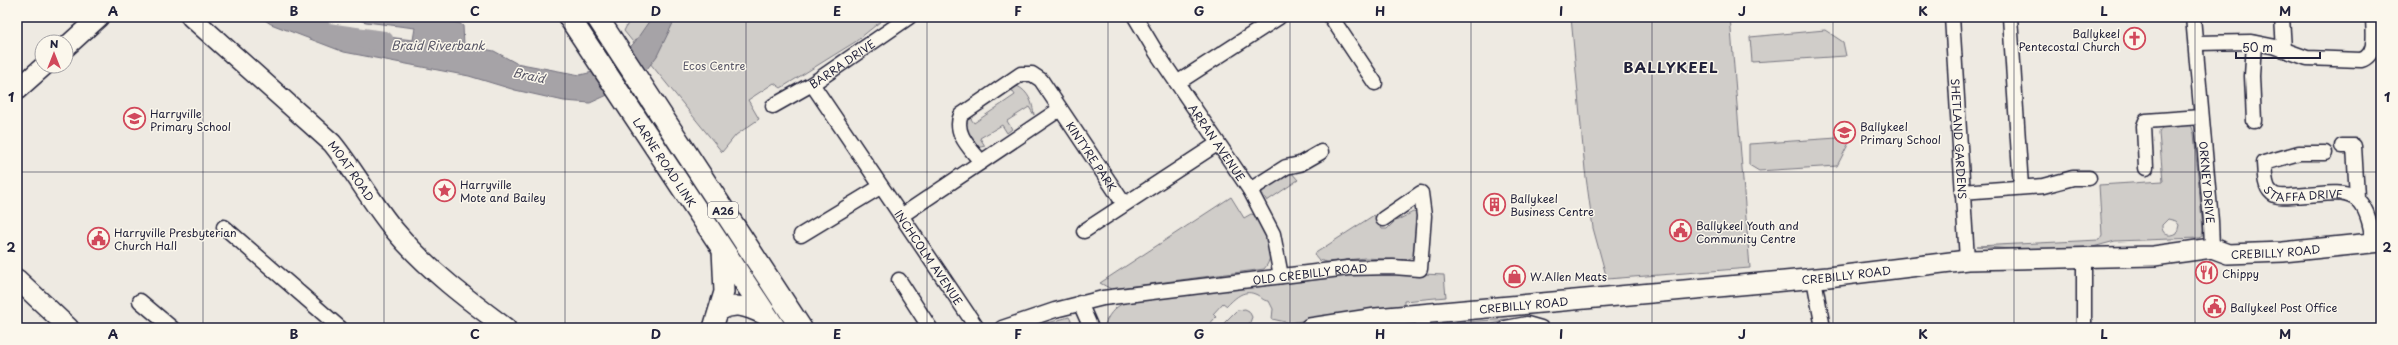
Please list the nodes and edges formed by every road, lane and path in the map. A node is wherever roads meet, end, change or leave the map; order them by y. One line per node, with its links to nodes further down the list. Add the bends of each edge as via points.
1 (99, 17): 14 (street)
2 (191, 17): 62 (street, MOAT ROAD, via 332,143 384,218 433,272)
3 (569, 17): 47 (main road, LARNE ROAD LINK / A26)
4 (596, 17): 63 (main road, LARNE ROAD LINK / A26)
5 (909, 17): 21 (street, BARRA DRIVE)
6 (1135, 17): 19 (street, ARRAN AVENUE)
7 (1279, 17): 19 (street)
8 (1331, 17): 20 (street)
9 (1952, 17): 37 (street, SHETLAND GARDENS)
10 (2010, 17): 35 (street)
11 (2193, 17): 15 (street, ORKNEY DRIVE)
12 (2282, 17): 17 (street)
13 (2373, 17): 17 (street, via 2373,48 2364,59 2306,58)
14 (74, 40)
15 (2196, 43): 16 (street); 25 (street, ORKNEY DRIVE)
16 (2254, 43): 17 (street); 26 (street)
17 (2284, 50)
18 (35, 74): 22 (street)
19 (1177, 83): 27 (street, ARRAN AVENUE)
20 (1375, 83)
21 (812, 84): 23 (street, BARRA DRIVE); 34 (street, INCHCOLM AVENUE)
22 (17, 90)
23 (773, 106)
24 (1060, 109): 31 (street); 31 (street, KINTYRE PARK, via 1041,80 1027,73 966,110 960,118 959,128); 39 (street, KINTYRE PARK)
25 (2201, 117): 32 (street, via 2146,121); 46 (street, ORKNEY DRIVE)
26 (2254, 121)
27 (1217, 144): 36 (street, ARRAN AVENUE); 39 (street, KINTYRE PARK)
28 (2342, 146): 38 (street, STAFFA DRIVE, via 2354,146)
29 (1321, 152): 36 (street, via 1300,164 1286,167)
30 (2325, 153): 38 (street, STAFFA DRIVE, via 2299,153 2264,163 2266,186 2271,192 2281,196 2345,194)
31 (981, 162): 40 (street)
32 (2146, 168)
33 (2089, 178): 35 (street, via 2073,178 2043,186)
34 (880, 187): 40 (street, INCHCOLM AVENUE); 44 (street)
35 (2021, 187): 37 (street)
36 (1250, 190): 50 (street, ARRAN AVENUE, via 1273,234)
37 (1962, 192): 49 (street, SHETLAND GARDENS)
38 (2357, 197): 45 (street, STAFFA DRIVE, via 2367,211)
39 (1124, 204): 43 (street, KINTYRE PARK)
40 (901, 216): 65 (street, INCHCOLM AVENUE)
41 (1383, 219): 50 (street, OLD CREBILLY ROAD, via 1421,193 1424,216 1420,269 1361,267)
42 (224, 227): 61 (street)
43 (1084, 231)
44 (801, 235)
45 (2377, 242): 46 (street, CREBILLY ROAD, via 2283,252 2228,254)
46 (2212, 248): 48 (street, CREBILLY ROAD, via 2154,256)
47 (722, 249): 56 (street, via 725,279); 57 (main road, LARNE ROAD LINK / A26)
48 (2084, 258): 49 (street, CREBILLY ROAD); 72 (street)
49 (1968, 260): 51 (street, CREBILLY ROAD)
50 (1281, 276): 55 (street, OLD CREBILLY ROAD)
51 (1814, 279): 58 (street, CREBILLY ROAD); 71 (street)
52 (17, 280): 59 (street)
53 (899, 280): 64 (street)
54 (140, 301): 60 (street)
55 (1080, 303): 66 (street); 67 (street)
56 (716, 320): 57 (street, via 726,307 738,305)
57 (770, 321)
58 (1423, 321): 68 (street, CREBILLY ROAD)
59 (69, 328)
60 (172, 328)
61 (340, 328)
62 (506, 328)
63 (802, 328)
64 (930, 328)
65 (977, 328)
66 (1002, 328)
67 (1091, 328)
68 (1310, 328)
69 (1506, 328): 70 (street, via 1527,324)
70 (1541, 328)
71 (1823, 328)
72 (2084, 328)

